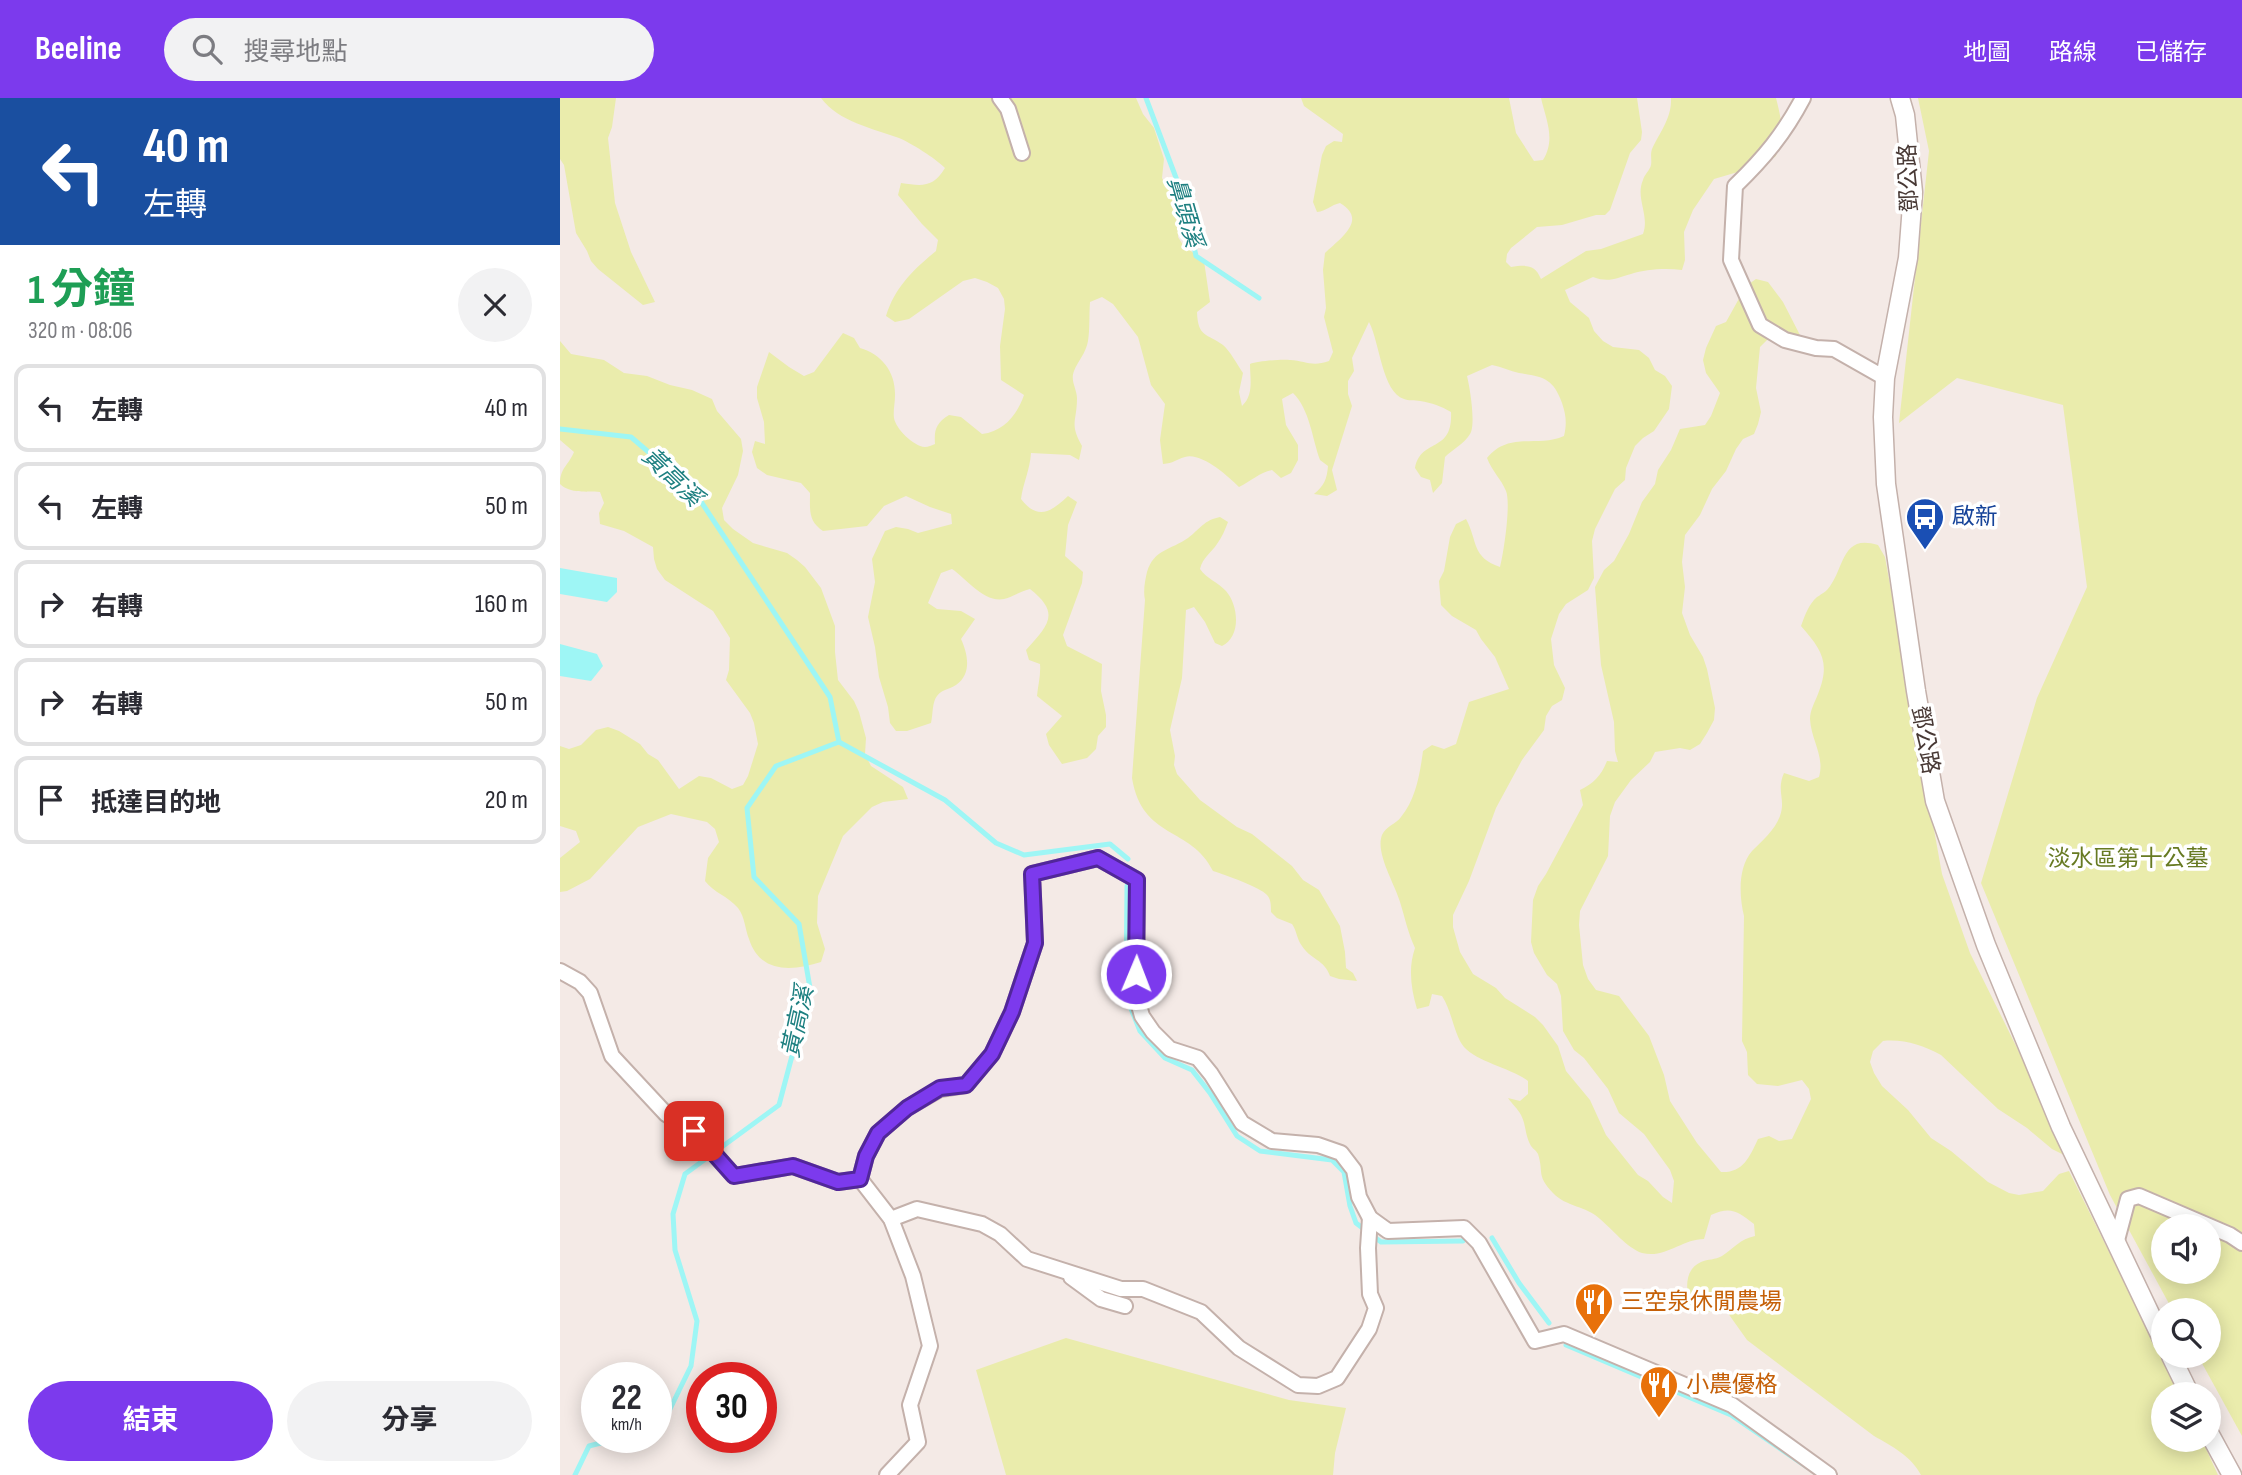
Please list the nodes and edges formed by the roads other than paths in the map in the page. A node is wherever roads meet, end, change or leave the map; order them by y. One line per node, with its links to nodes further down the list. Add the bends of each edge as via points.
1 (1000, 98): 4 (street)
2 (1803, 98): 5 (street, via 1788,127 1735,186 1731,260 1760,325 1786,340 1834,349)
3 (1900, 98): 5 (street, 鄧公路, via 1913,192 1908,258)
4 (1022, 153)
5 (1885, 378): 11 (street, 鄧公路, via 1886,484 1935,801 1986,945 2061,1127)
6 (560, 971): 7 (street, via 590,993 612,1056 666,1114 694,1131 734,1176 793,1166 838,1182)
7 (860, 1179): 8 (street, via 878,1133 940,1088 966,1085 992,1054 1035,943 1032,874 1098,858 1137,880 1136,995 1153,1032 1170,1049 1198,1058 1242,1123 1272,1141 1318,1145 1341,1153 1354,1170 1359,1197); 9 (street)
8 (1370, 1218): 12 (street, via 1370,1294 1376,1308 1369,1328 1337,1378 1318,1385 1298,1385 1239,1348 1201,1312 1143,1289 1121,1289); 17 (street, via 1388,1231 1464,1228 1479,1243 1535,1340 1564,1334 1732,1405)
9 (891, 1219): 12 (street, via 917,1209 982,1224 1027,1259); 16 (street, via 913,1276 930,1346 910,1405 918,1442)
10 (2242, 1243): 11 (street, via 2138,1196 2129,1199)
11 (2116, 1244): 14 (street, 鄧公路)
12 (1060, 1269): 13 (street, via 1101,1299)
13 (1125, 1306)
14 (2151, 1316)
15 (2219, 1452): 18 (street)
16 (887, 1475)
17 (1829, 1475)
18 (2232, 1475)

